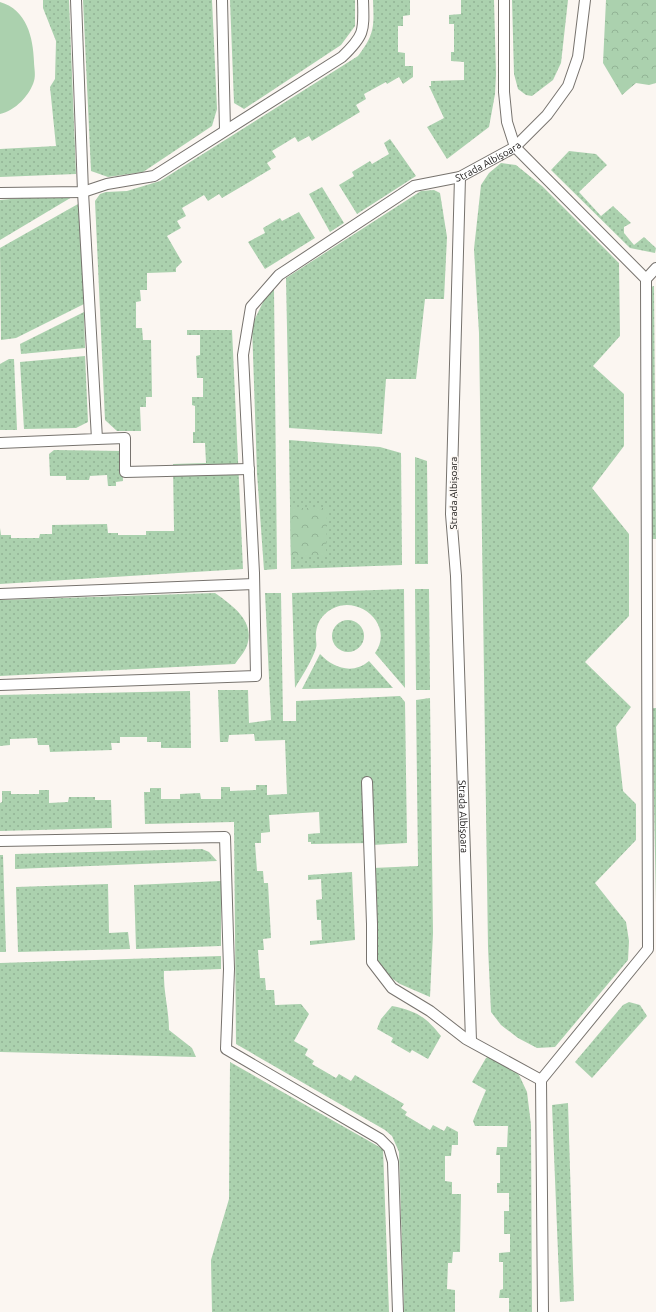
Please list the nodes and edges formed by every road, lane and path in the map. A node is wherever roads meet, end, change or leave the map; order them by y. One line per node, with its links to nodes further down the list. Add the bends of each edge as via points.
1 (76, 0): 9 (lane)
2 (222, 0): 6 (lane)
3 (363, 0): 6 (lane, via 364,27 358,42 347,52)
4 (504, 0): 7 (lane, via 504,92 507,122)
5 (585, 0): 7 (lane, Strada Albișoara, via 578,57 568,86 547,115)
6 (225, 130): 9 (lane, via 154,176 107,184)
7 (515, 147): 8 (lane, Strada Albișoara); 12 (lane)
8 (460, 177): 15 (lane, via 414,186 279,275 251,307 243,355); 22 (lane, Strada Albișoara, via 451,514 456,576)
9 (83, 192): 10 (lane); 13 (lane)
10 (0, 193)
11 (656, 268): 12 (lane)
12 (651, 278): 21 (lane)
13 (97, 439): 14 (lane); 15 (lane, via 125,438 125,472)
14 (0, 443)
15 (249, 469): 16 (lane)
16 (254, 584): 17 (lane); 18 (lane, via 256,676)
17 (0, 594)
18 (0, 685)
19 (367, 782): 22 (lane, via 372,962 392,988 430,1011)
20 (0, 841): 24 (lane, via 225,837 229,969 226,1049 380,1139 389,1148 393,1162)
21 (652, 950): 23 (lane)
22 (471, 1041): 23 (lane)
23 (541, 1080): 25 (lane)
24 (398, 1312)
25 (543, 1312)

